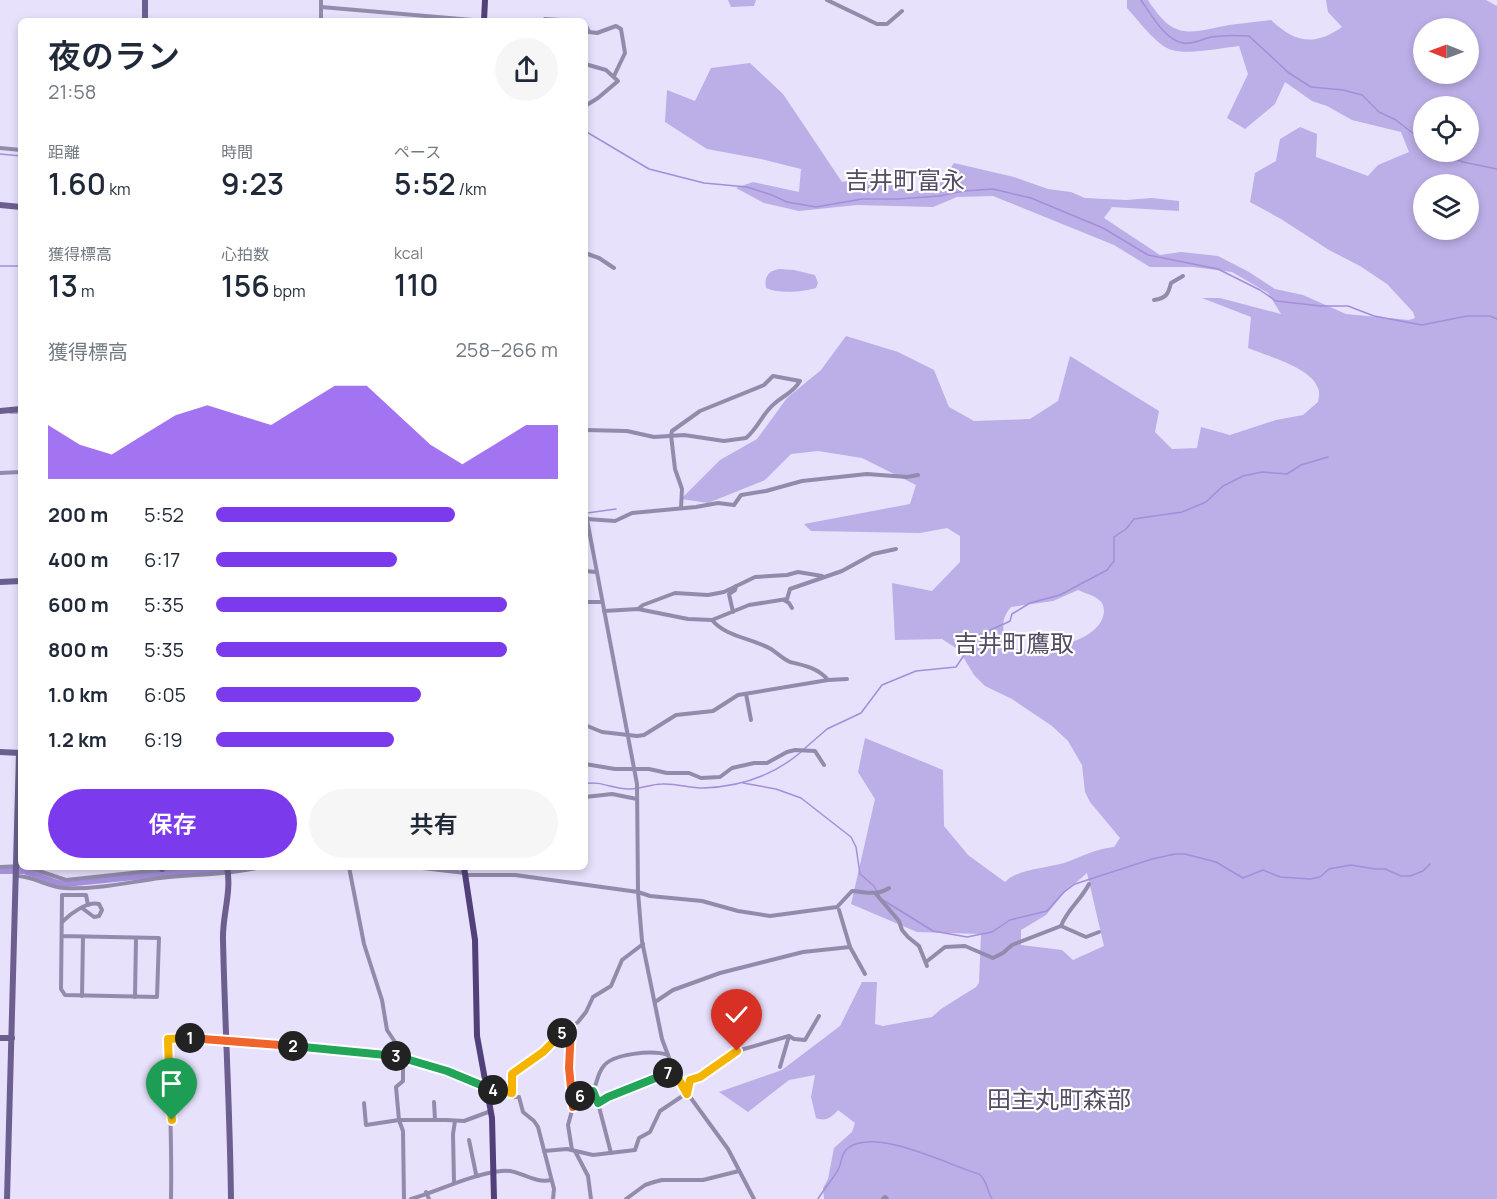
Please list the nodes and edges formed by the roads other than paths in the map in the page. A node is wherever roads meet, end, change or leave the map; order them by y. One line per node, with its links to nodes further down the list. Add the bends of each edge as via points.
1 (145, 0): 7 (street)
2 (321, 0): 5 (street)
3 (484, 0): 10 (main road)
4 (827, 0): 6 (street, via 877,24 887,24)
5 (321, 8): 8 (street); 9 (street)
6 (902, 11)
7 (146, 18)
8 (321, 18)
9 (446, 18)
10 (484, 18)
11 (588, 30): 13 (street, via 597,33 616,26 621,29 626,53)
12 (588, 65): 13 (street)
13 (614, 76): 14 (street, via 618,81)
14 (588, 103)
15 (0, 148): 16 (street)
16 (18, 150)
17 (0, 205): 18 (street)
18 (18, 207)
19 (588, 254): 20 (street)
20 (614, 268)
21 (1183, 276): 22 (street, via 1171,283 1163,299)
22 (1154, 300)
23 (18, 410): 24 (street)
24 (0, 411)
25 (588, 430): 26 (street, via 627,431 654,437)
26 (671, 435): 26 (street, via 724,441 746,438 772,405 793,392 800,381 773,376 764,386 700,411 679,424); 30 (street, via 682,489)
27 (18, 472): 28 (street)
28 (0, 473)
29 (918, 475): 30 (street, via 867,474 796,482 741,495 734,505)
30 (681, 508): 31 (street, via 632,513 615,521)
31 (588, 514)
32 (588, 526): 35 (street)
33 (896, 549): 36 (street, via 873,554 842,571)
34 (588, 571): 35 (street)
35 (596, 572): 42 (street)
36 (823, 576): 39 (street, via 798,572 755,577); 40 (street, via 790,589)
37 (1, 581): 38 (street)
38 (18, 581)
39 (736, 585): 44 (street, via 708,595 675,593); 46 (street, via 729,594)
40 (784, 600): 43 (street); 46 (street, via 749,605)
41 (588, 602): 42 (street)
42 (602, 602): 45 (street)
43 (792, 608)
44 (638, 609): 45 (street); 47 (street)
45 (604, 611): 53 (street)
46 (734, 612): 47 (street)
47 (712, 620): 49 (street, via 719,629 751,639)
48 (848, 679): 49 (street)
49 (828, 680): 50 (street)
50 (746, 693): 51 (street); 53 (street, via 730,698 713,711 676,715 644,735)
51 (751, 720)
52 (588, 726): 53 (street)
53 (626, 735): 58 (street)
54 (0, 752): 55 (street)
55 (18, 753)
56 (588, 764): 58 (street)
57 (824, 765): 58 (street, via 815,751 795,750 767,763 732,768 720,777)
58 (634, 770): 60 (street)
59 (588, 797): 60 (street, via 612,794)
60 (637, 800): 78 (street)
61 (18, 831): 63 (street)
62 (0, 867): 63 (street)
63 (17, 870): 74 (street); 99 (street)
64 (34, 870): 72 (street)
65 (151, 870): 70 (street)
66 (228, 870): 73 (street); 100 (street, via 222,936)
67 (350, 870): 102 (street, via 387,1030)
68 (445, 870): 69 (street)
69 (465, 872): 78 (street); 105 (main road, via 475,940 477,1036)
70 (134, 873): 71 (street); 73 (street)
71 (100, 876): 72 (street, via 66,880); 75 (street)
72 (51, 877): 74 (street)
73 (134, 880): 75 (street)
74 (49, 883): 75 (street, via 63,888)
75 (101, 884)
76 (1089, 885): 84 (street)
77 (889, 888): 79 (street)
78 (638, 892): 79 (street, via 770,916 837,907 852,891); 89 (street)
79 (876, 894): 84 (street, via 919,946 927,964 945,947 965,946 993,958 1012,945)
80 (88, 905): 81 (street); 81 (street, via 100,904 100,915 92,916); 83 (street, via 86,895 62,895)
81 (82, 908): 83 (street)
82 (838, 910): 90 (street)
83 (62, 922): 86 (street)
84 (1061, 926): 85 (street, via 1086,937)
85 (1099, 932)
86 (62, 936): 87 (street); 92 (street, via 62,993)
87 (83, 937): 88 (street); 92 (street)
88 (136, 937): 93 (street); 93 (street, via 159,938 158,997)
89 (643, 944): 94 (street); 96 (street, via 622,960 611,986 593,997 586,1012)
90 (850, 947): 91 (street); 94 (street, via 803,952 720,974 673,990)
91 (865, 974)
92 (82, 996): 93 (street)
93 (135, 997)
94 (655, 1002): 101 (street)
95 (819, 1016): 97 (street, via 806,1040)
96 (571, 1027): 107 (street, via 512,1074); 112 (street, via 569,1068)
97 (789, 1036): 103 (street); 108 (street, via 737,1051 690,1080)
98 (0, 1038): 99 (street)
99 (12, 1038): 127 (street)
100 (228, 1040): 102 (street); 128 (street, via 168,1039); 129 (street)
101 (668, 1056): 104 (street); 106 (street, via 651,1053 615,1058 604,1065)
102 (404, 1057): 105 (street); 114 (street, via 402,1081 396,1087)
103 (780, 1067)
104 (674, 1071): 108 (street); 111 (street)
105 (488, 1089): 107 (street); 113 (main road)
106 (593, 1091): 111 (street); 112 (street, via 581,1095)
107 (512, 1093): 118 (street, via 519,1097 523,1112 538,1127)
108 (687, 1094): 120 (street, via 660,1111 650,1132 639,1138 635,1150); 121 (street, via 728,1149)
109 (434, 1102): 115 (street)
110 (364, 1103): 114 (street, via 366,1125)
111 (598, 1103): 120 (street)
112 (573, 1107): 119 (street, via 568,1125)
113 (492, 1111): 116 (street); 122 (main road)
114 (399, 1120): 115 (street); 130 (street, via 403,1131)
115 (435, 1120): 116 (street)
116 (455, 1121): 125 (street)
117 (469, 1140): 123 (street)
118 (544, 1151): 119 (street); 124 (street)
119 (574, 1151): 120 (street); 135 (street, via 588,1176)
120 (611, 1153)
121 (739, 1171): 136 (street, via 703,1180 662,1180 645,1185); 137 (street)
122 (494, 1173): 123 (street); 124 (street, via 506,1171 536,1180); 133 (main road)
123 (478, 1176): 125 (street)
124 (551, 1179): 134 (street)
125 (454, 1183): 126 (street)
126 (426, 1192): 131 (street); 132 (street)
127 (7, 1199)
128 (171, 1199)
129 (231, 1199)
130 (404, 1199)
131 (411, 1199)
132 (429, 1199)
133 (494, 1199)
134 (553, 1199)
135 (591, 1199)
136 (626, 1199)
137 (754, 1199)

